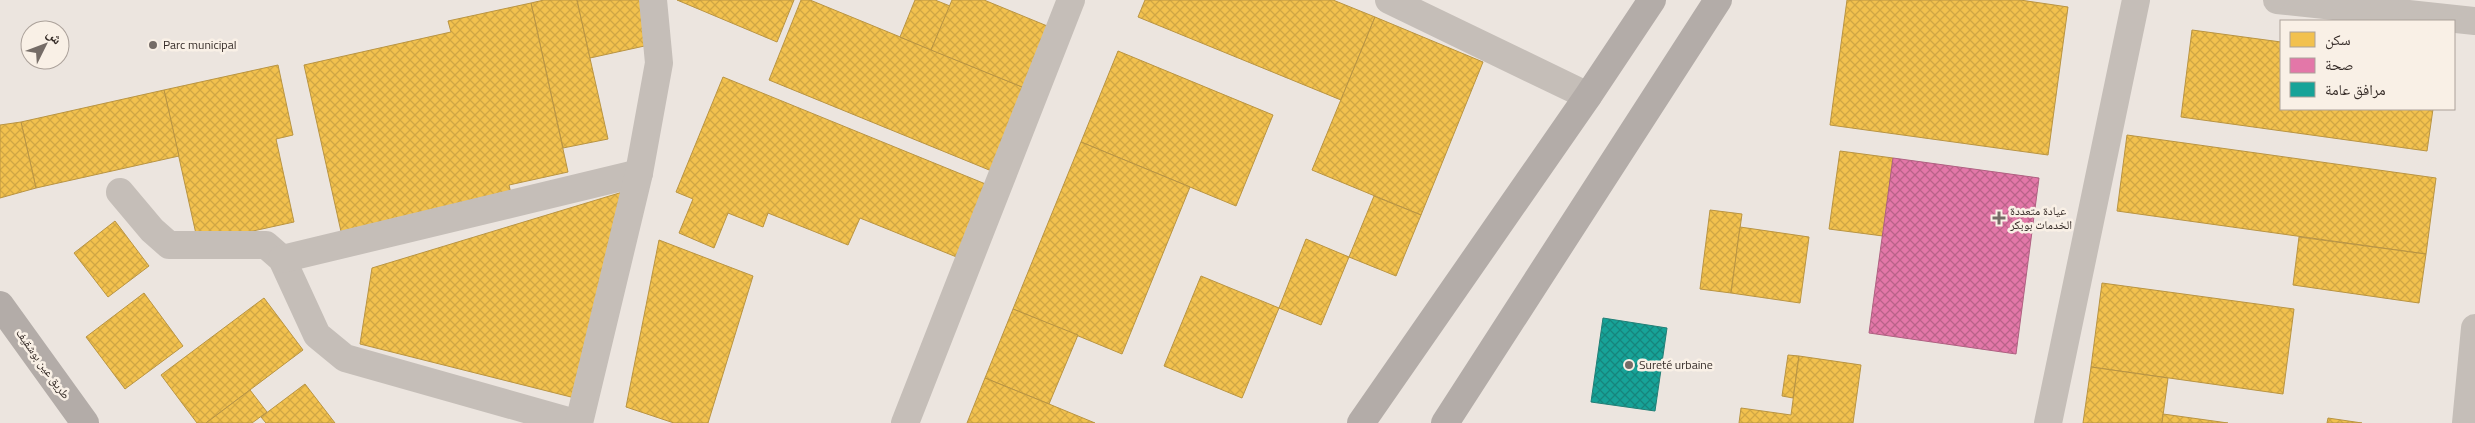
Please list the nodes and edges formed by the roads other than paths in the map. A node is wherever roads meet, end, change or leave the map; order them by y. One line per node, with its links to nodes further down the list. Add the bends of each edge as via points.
1 (653, 0): 10 (street, via 659,63)
2 (1071, 0): 17 (street)
3 (1390, 0): 9 (street)
4 (1652, 0): 9 (main road)
5 (1718, 0): 19 (main road)
6 (2136, 0): 20 (street)
7 (2277, 0): 8 (street)
8 (2475, 21)
9 (1588, 96): 18 (main road)
10 (639, 173): 12 (street); 16 (street)
11 (120, 192): 12 (street, via 169,246 266,245)
12 (282, 259): 16 (street, via 317,335 345,358)
13 (0, 305): 15 (main road, طريق عين بوشقيف)
14 (2475, 328): 21 (street)
15 (85, 423)
16 (577, 423)
17 (905, 423)
18 (1361, 423)
19 (1445, 423)
20 (2048, 423)
21 (2466, 423)

